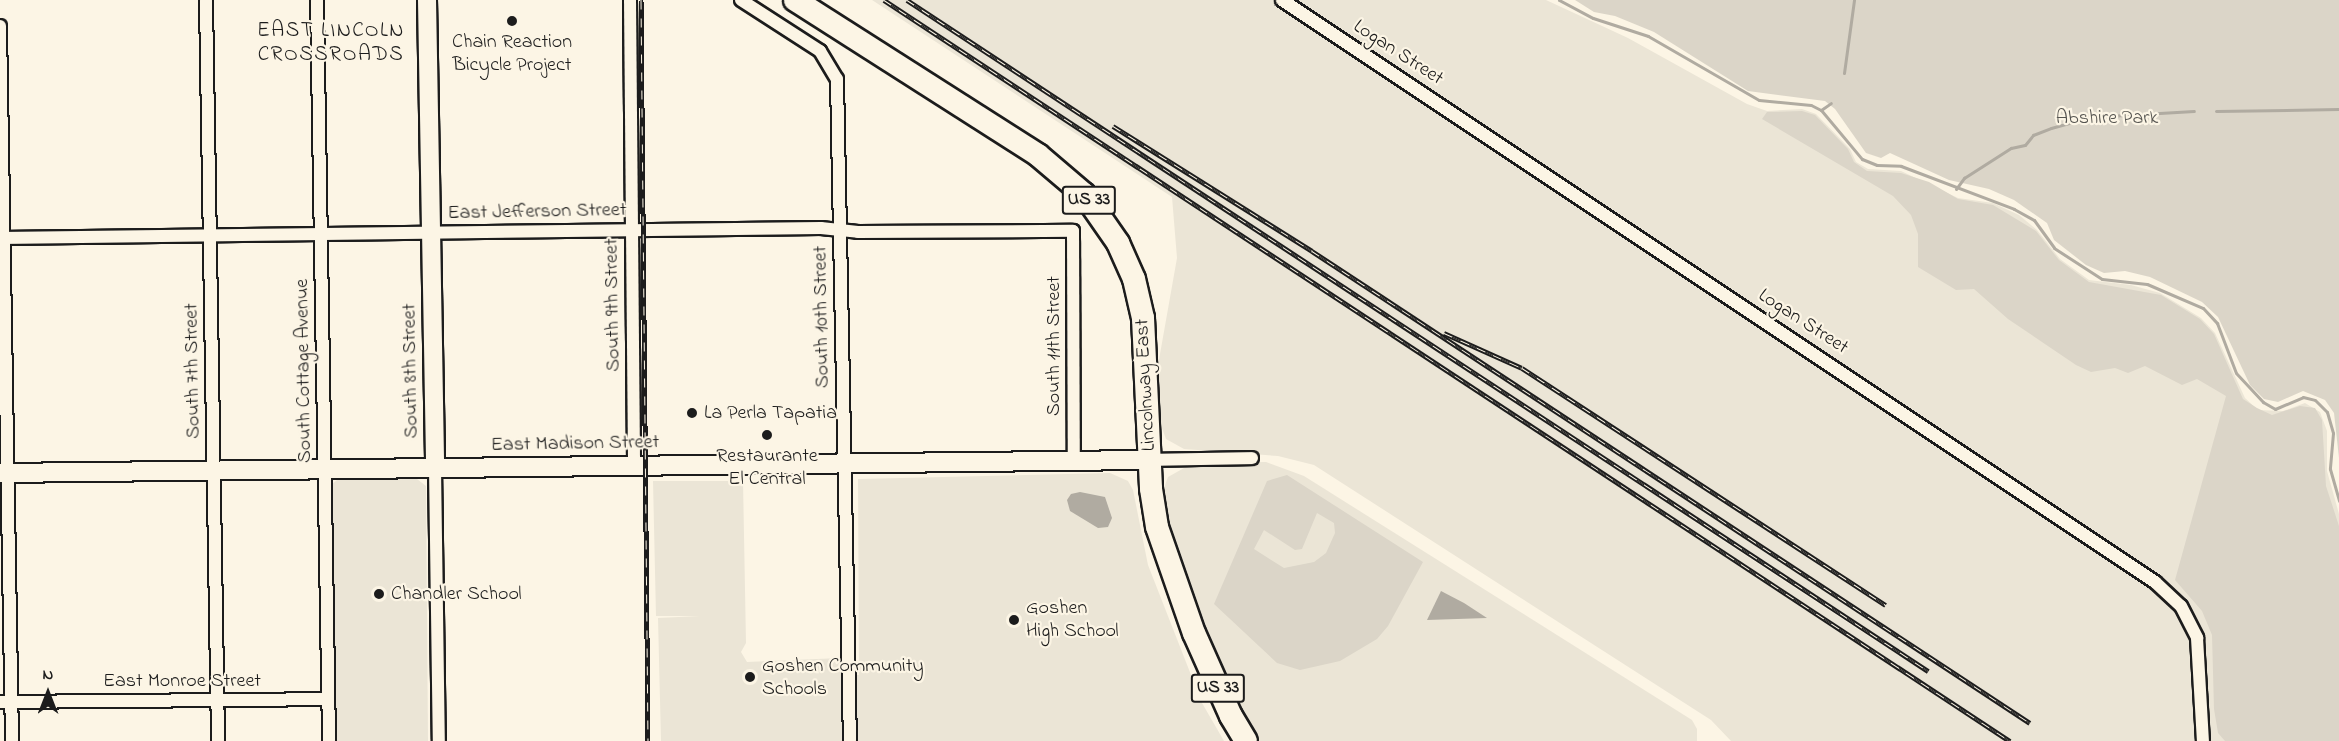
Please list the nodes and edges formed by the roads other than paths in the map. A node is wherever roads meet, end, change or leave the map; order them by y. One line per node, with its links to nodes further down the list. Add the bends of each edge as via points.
1 (206, 0): 14 (street, South 7th Street)
2 (317, 0): 13 (street, South Cottage Avenue)
3 (427, 0): 12 (main road, South 8th Street)
4 (630, 0): 9 (street, South 9th Street)
5 (741, 0): 10 (street, South 10th Street, via 820,51 835,72)
6 (795, 0): 17 (highway, Lincolnway East / US 33, via 1038,155 1065,175 1098,211 1126,260 1139,297 1147,343)
7 (1282, 0): 34 (street, Logan Street, via 2162,587 2181,606 2197,638)
8 (0, 26): 15 (street)
9 (632, 230): 10 (street, East Jefferson Street); 12 (street, East Jefferson Street); 20 (street, South 9th Street)
10 (839, 230): 11 (street, East Jefferson Street); 19 (street, South 10th Street)
11 (1073, 231): 18 (street, South 11th Street)
12 (431, 232): 13 (street, East Jefferson Street); 21 (main road, South 8th Street)
13 (321, 234): 14 (street, East Jefferson Street); 22 (street, South Cottage Avenue)
14 (210, 235): 15 (street, East Jefferson Street); 23 (street, South 7th Street)
15 (2, 238): 24 (street)
16 (1252, 458): 17 (street)
17 (1150, 460): 18 (main road, East Madison Street); 33 (highway, Lincolnway East / US 33, via 1154,511 1167,562 1218,690)
18 (1074, 461): 19 (main road, East Madison Street)
19 (844, 463): 20 (main road, East Madison Street); 32 (street, South 10th Street)
20 (634, 465): 21 (main road, East Madison Street)
21 (435, 468): 22 (main road, East Madison Street); 31 (street, South 8th Street)
22 (325, 469): 23 (main road, East Madison Street); 26 (street, South Cottage Avenue)
23 (214, 470): 24 (main road, East Madison Street); 25 (street, South 7th Street)
24 (4, 473): 27 (street)
25 (218, 699): 26 (street, East Monroe Street); 27 (street, East Monroe Street); 29 (street, South 7th Street)
26 (328, 699): 30 (street, South Cottage Avenue)
27 (6, 702): 28 (street)
28 (12, 741)
29 (218, 741)
30 (329, 741)
31 (439, 741)
32 (850, 741)
33 (1246, 741)
34 (2203, 741)

